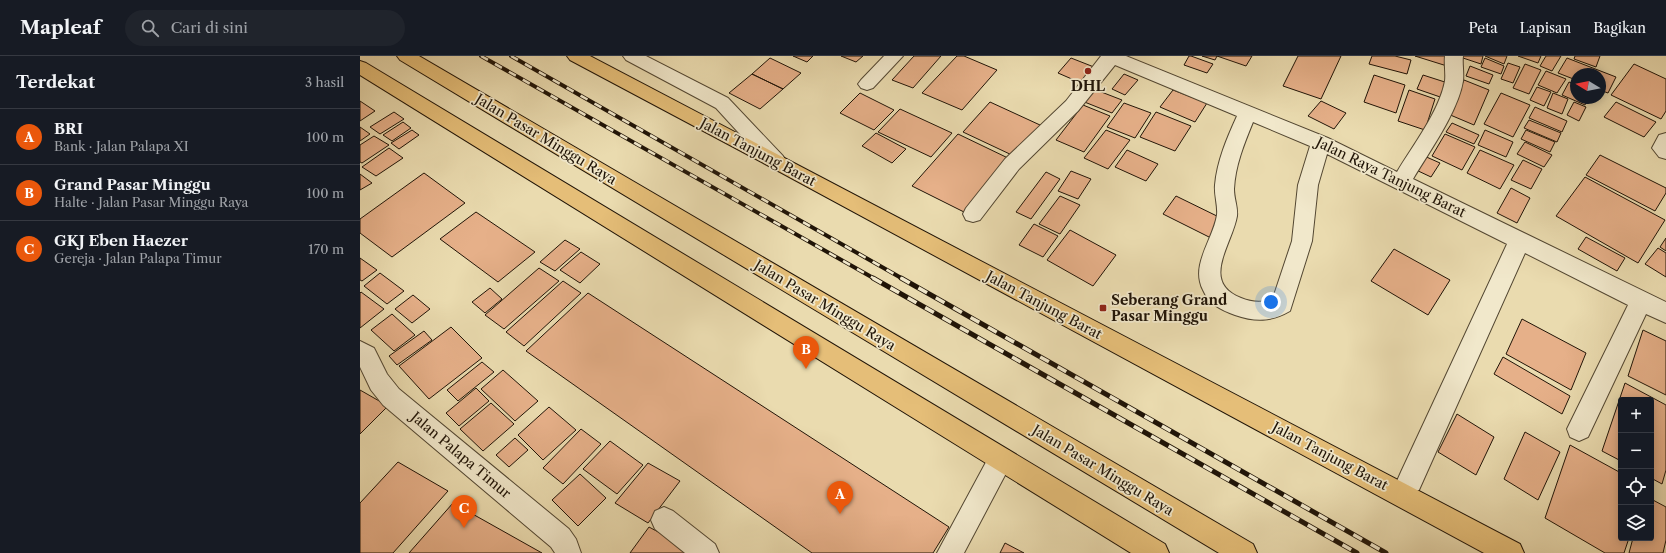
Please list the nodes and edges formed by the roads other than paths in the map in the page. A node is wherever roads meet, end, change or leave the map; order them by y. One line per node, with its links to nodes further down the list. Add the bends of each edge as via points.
1 (406, 56): 29 (main road, Jalan Pasar Minggu Raya)
2 (576, 56): 14 (main road, Jalan Tanjung Barat)
3 (632, 56): 14 (street, via 722,103)
4 (894, 56): 9 (street)
5 (1111, 56): 7 (street, Jalan Raya Tanjung Barat); 16 (street, via 1072,106 1012,164)
6 (1454, 56): 15 (street, via 1454,78 1449,95)
7 (1137, 60): 10 (street, Jalan Raya Tanjung Barat)
8 (360, 67): 22 (main road)
9 (867, 84)
10 (1248, 112): 12 (street, Jalan Raya Tanjung Barat); 12 (street, via 1237,137 1226,174 1224,194 1227,211 1221,237 1212,258 1210,281 1214,290 1228,304 1251,311 1271,311 1282,304 1302,241 1308,186)
11 (1666, 140): 13 (street, via 1662,148)
12 (1321, 143): 15 (street, Jalan Raya Tanjung Barat)
13 (1666, 152)
14 (776, 161): 30 (main road, Jalan Tanjung Barat)
15 (1401, 183): 17 (street, Jalan Raya Tanjung Barat)
16 (973, 214)
17 (1520, 240): 18 (street, Jalan Raya Tanjung Barat); 23 (street)
18 (1642, 300): 19 (street, Jalan Raya Tanjung Barat); 21 (street)
19 (1666, 313)
20 (360, 351): 25 (street, Jalan Palapa Timur, via 366,355 379,382 391,397 560,538 568,548)
21 (1579, 429)
22 (1000, 460): 27 (street); 28 (main road)
23 (1410, 481)
24 (664, 520): 26 (street)
25 (568, 553)
26 (706, 553)
27 (950, 553)
28 (1156, 553)
29 (1244, 553)
30 (1512, 553)

